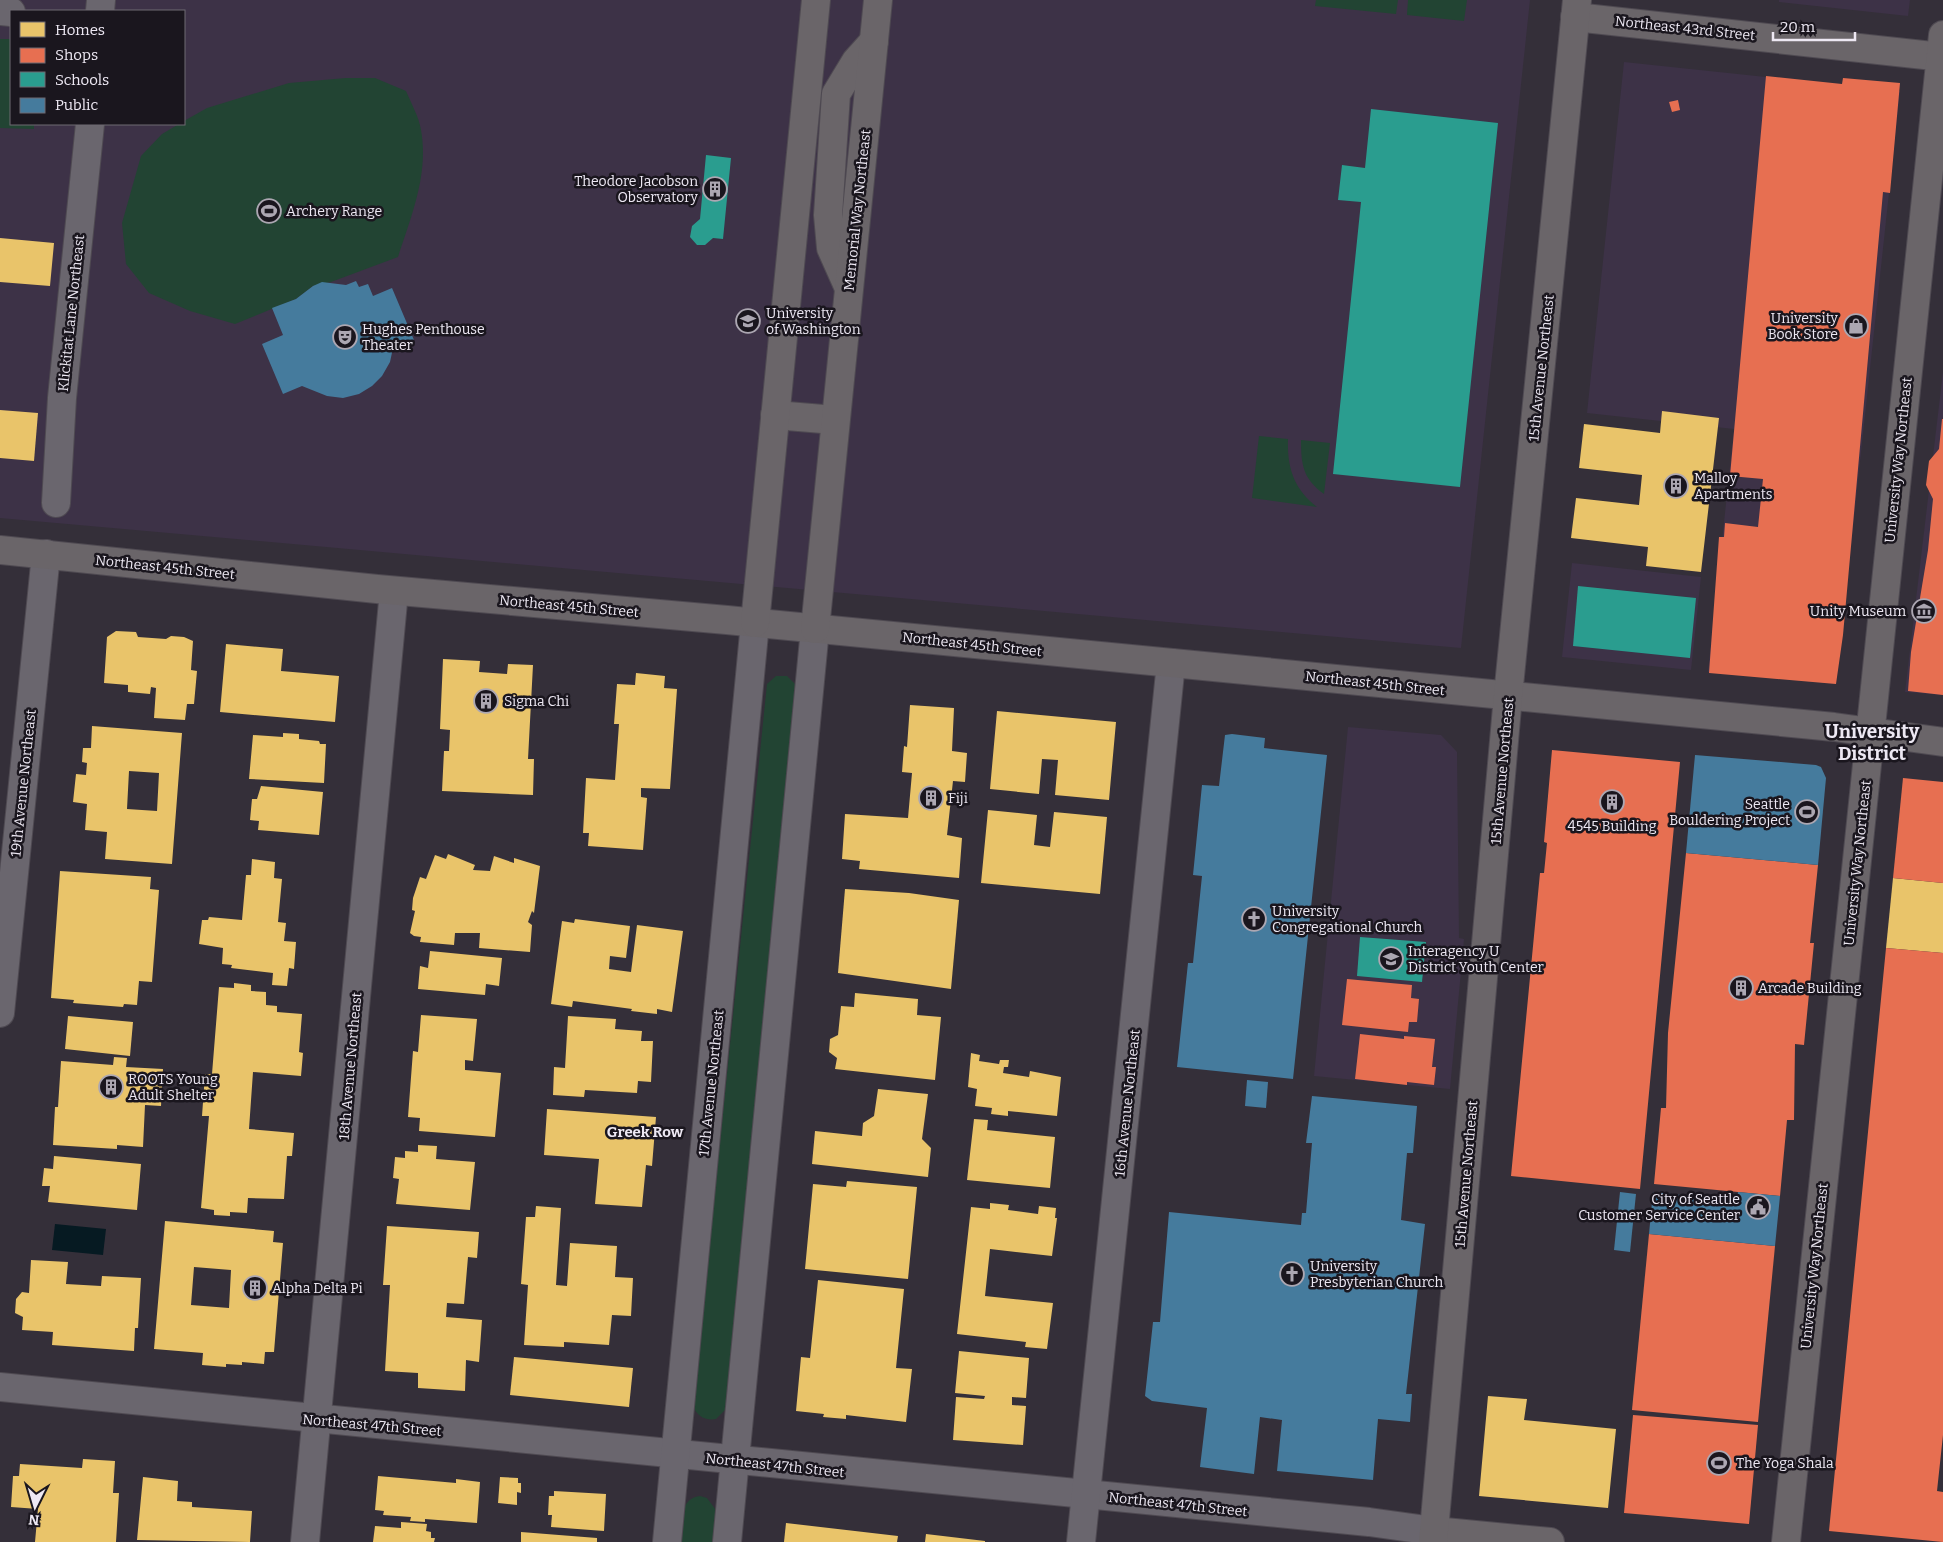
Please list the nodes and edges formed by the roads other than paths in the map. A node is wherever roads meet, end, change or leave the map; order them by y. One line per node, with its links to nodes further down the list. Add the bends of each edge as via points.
1 (816, 0): 6 (main road)
2 (878, 0): 7 (main road, Memorial Way Northeast, via 874,41 856,61 836,94 828,215 831,248 849,287)
3 (1576, 8): 4 (main road, Northeast 43rd Street); 15 (main road, 15th Avenue Northeast)
4 (1942, 50): 16 (main road, University Way Northeast)
5 (90, 125): 8 (street, Klickitat Lane Northeast, via 62,398)
6 (775, 415): 7 (main road); 12 (main road)
7 (835, 420): 13 (main road, Memorial Way Northeast)
8 (56, 503)
9 (0, 550): 10 (main road, Northeast 45th Street)
10 (46, 554): 11 (main road, Northeast 45th Street); 18 (street, 19th Avenue Northeast)
11 (394, 591): 12 (main road, Northeast 45th Street); 20 (street, 18th Avenue Northeast)
12 (755, 623): 13 (main road, Northeast 45th Street); 21 (street, 17th Avenue Northeast)
13 (815, 629): 14 (main road, Northeast 45th Street); 22 (street)
14 (1171, 663): 15 (main road, Northeast 45th Street); 23 (street, 16th Avenue Northeast)
15 (1508, 696): 16 (main road, Northeast 45th Street); 24 (main road, 15th Avenue Northeast)
16 (1871, 732): 17 (main road, Northeast 45th Street); 30 (main road, University Way Northeast)
17 (1943, 742)
18 (0, 1012)
19 (0, 1387): 20 (street, Northeast 47th Street)
20 (317, 1419): 21 (street, Northeast 47th Street); 25 (street, 18th Avenue Northeast)
21 (674, 1455): 22 (street, Northeast 47th Street); 26 (street, 17th Avenue Northeast)
22 (734, 1460): 23 (street, Northeast 47th Street); 27 (street)
23 (1087, 1496): 24 (street, Northeast 47th Street, via 1394,1525); 28 (street, 16th Avenue Northeast)
24 (1433, 1536): 29 (main road, Northeast 47th Street)
25 (305, 1542)
26 (667, 1542)
27 (727, 1542)
28 (1082, 1542)
29 (1550, 1542)
30 (1786, 1542)

